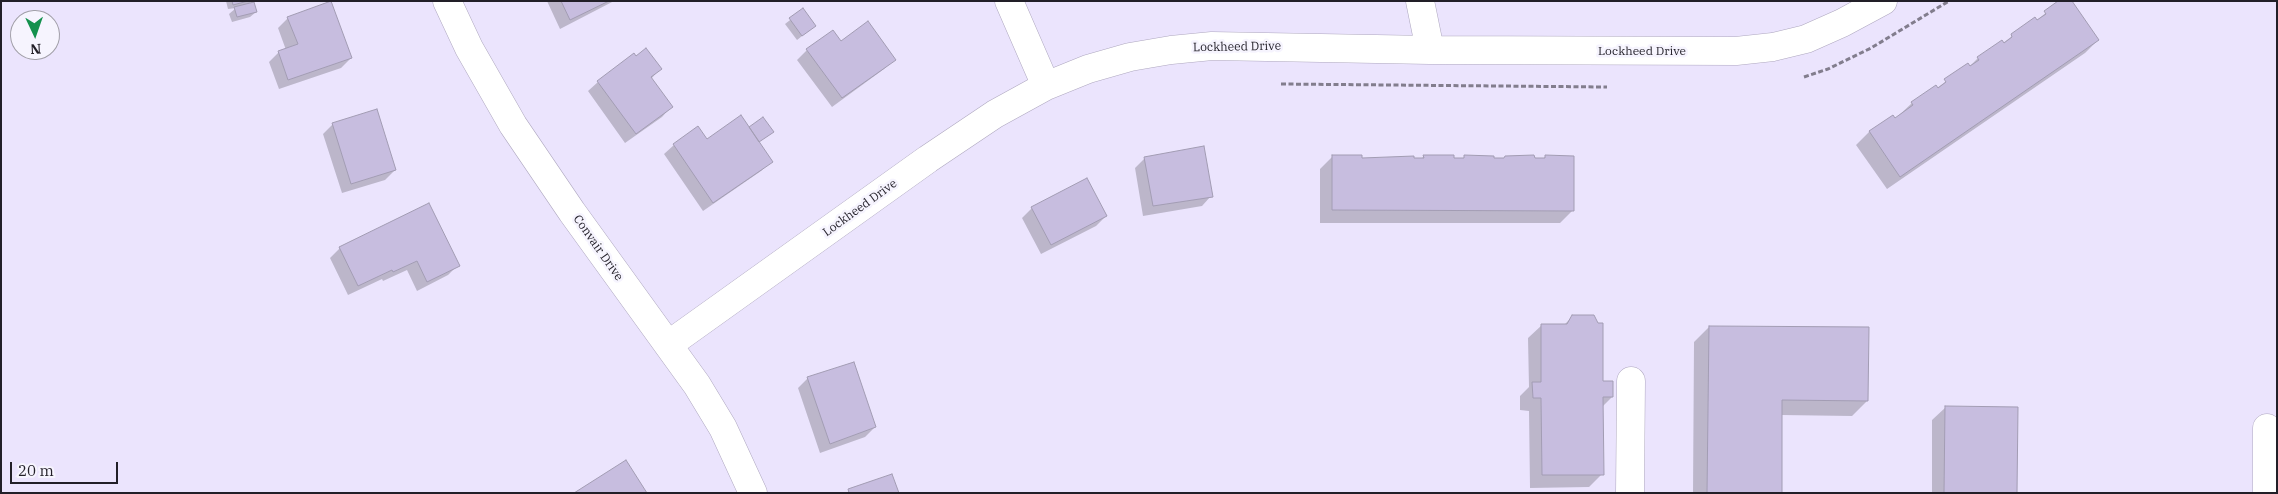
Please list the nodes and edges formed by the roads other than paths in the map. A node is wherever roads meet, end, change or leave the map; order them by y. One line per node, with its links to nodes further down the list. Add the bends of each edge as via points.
1 (448, 1): 7 (street, Convair Drive, via 473,56 513,125)
2 (1009, 1): 6 (street)
3 (1420, 1): 5 (street)
4 (1883, 1): 5 (street, Lockheed Drive, via 1806,39 1764,48 1693,52)
5 (1430, 50): 6 (street, Lockheed Drive, via 1195,48 1130,57)
6 (1046, 86): 7 (street, Lockheed Drive, via 995,114 928,159)
7 (668, 345): 10 (street, Convair Drive, via 723,428)
8 (1631, 381): 11 (street)
9 (2267, 428): 12 (street)
10 (753, 493)
11 (1630, 493)
12 (2267, 493)

